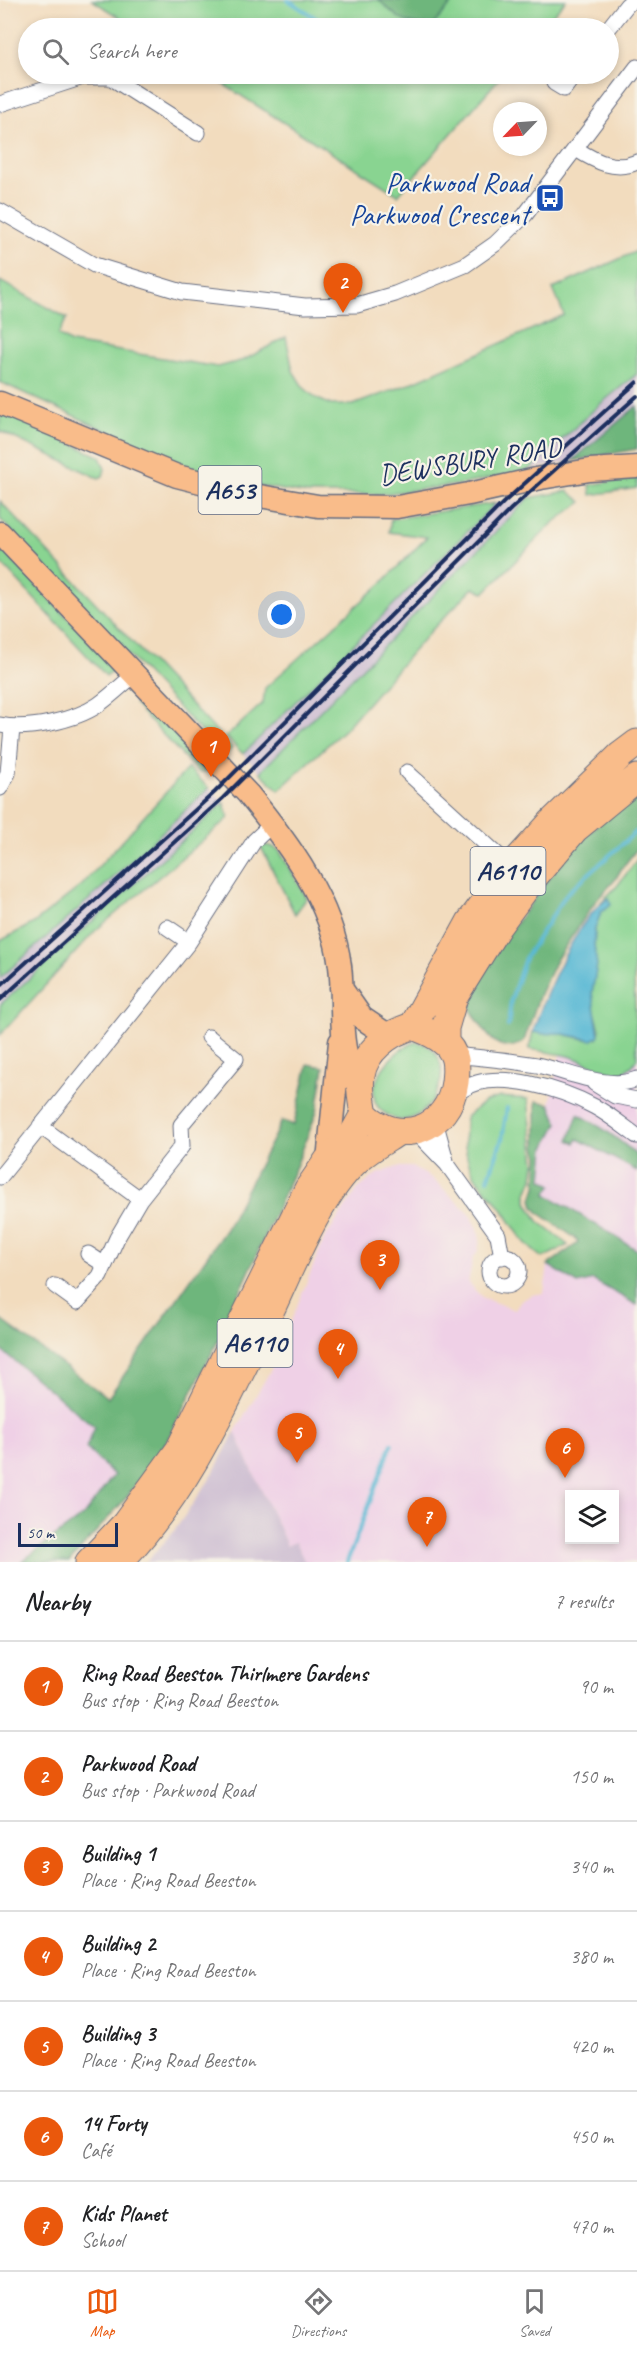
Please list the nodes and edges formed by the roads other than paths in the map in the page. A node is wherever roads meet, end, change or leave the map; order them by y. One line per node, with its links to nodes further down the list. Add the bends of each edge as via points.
1 (633, 0): 2 (street)
2 (617, 18)
3 (637, 67): 10 (street)
4 (61, 84): 8 (street)
5 (121, 84): 9 (street)
6 (556, 84): 7 (street, via 564,89)
7 (568, 84)
8 (0, 104)
9 (198, 133)
10 (576, 149): 11 (street, via 600,164 628,167); 12 (street, via 525,215 465,265 357,305 305,306 182,292 94,265)
11 (637, 162)
12 (0, 211)
13 (0, 392): 15 (main road, DEWSBURY ROAD / A653)
14 (0, 404): 15 (main road, DEWSBURY ROAD)
15 (74, 432): 16 (main road, DEWSBURY ROAD / A653, via 177,476 318,506 397,507 541,478)
16 (637, 467)
17 (0, 533): 18 (main road)
18 (134, 675): 19 (street, via 96,706 53,723); 24 (main road)
19 (6, 726): 23 (street, via 8,773)
20 (637, 743): 25 (highway, A6110, via 551,823)
21 (406, 772): 25 (street)
22 (637, 778): 32 (highway, A6110, via 575,829 498,926 454,997 445,1028)
23 (0, 788)
24 (272, 824): 27 (street, via 255,842); 28 (main road, via 309,878 328,922 340,966)
25 (511, 867): 30 (highway, A6110)
26 (167, 927): 27 (street)
27 (189, 942): 38 (street)
28 (340, 987): 29 (main road); 30 (main road, via 362,1018)
29 (344, 1030): 36 (main road, via 348,1060); 40 (main road)
30 (401, 1031): 32 (highway, via 425,1030); 36 (highway, via 377,1047 366,1061 361,1074)
31 (209, 1037): 43 (street, via 236,1059 181,1125 182,1146)
32 (450, 1049): 33 (street); 37 (highway, via 456,1073 454,1089)
33 (581, 1076): 34 (street, via 613,1083); 35 (street, via 615,1096)
34 (637, 1079)
35 (637, 1100)
36 (362, 1103): 37 (highway, via 384,1130); 40 (highway, A6110, via 353,1134)
37 (424, 1122): 39 (street, via 462,1090 485,1082 532,1084 594,1106); 41 (street); 41 (street); 49 (highway, A6110, via 375,1146 356,1161 326,1200 191,1467 162,1513)
38 (40, 1126): 42 (street); 43 (street)
39 (637, 1136)
40 (328, 1160): 48 (highway, A6110, via 308,1189 179,1450 125,1524)
41 (447, 1164): 45 (street, via 498,1235)
42 (0, 1177)
43 (140, 1199): 46 (street)
44 (88, 1254): 46 (street)
45 (502, 1257)
46 (105, 1265): 47 (street, via 77,1302)
47 (55, 1286)
48 (89, 1562)
49 (119, 1562)

